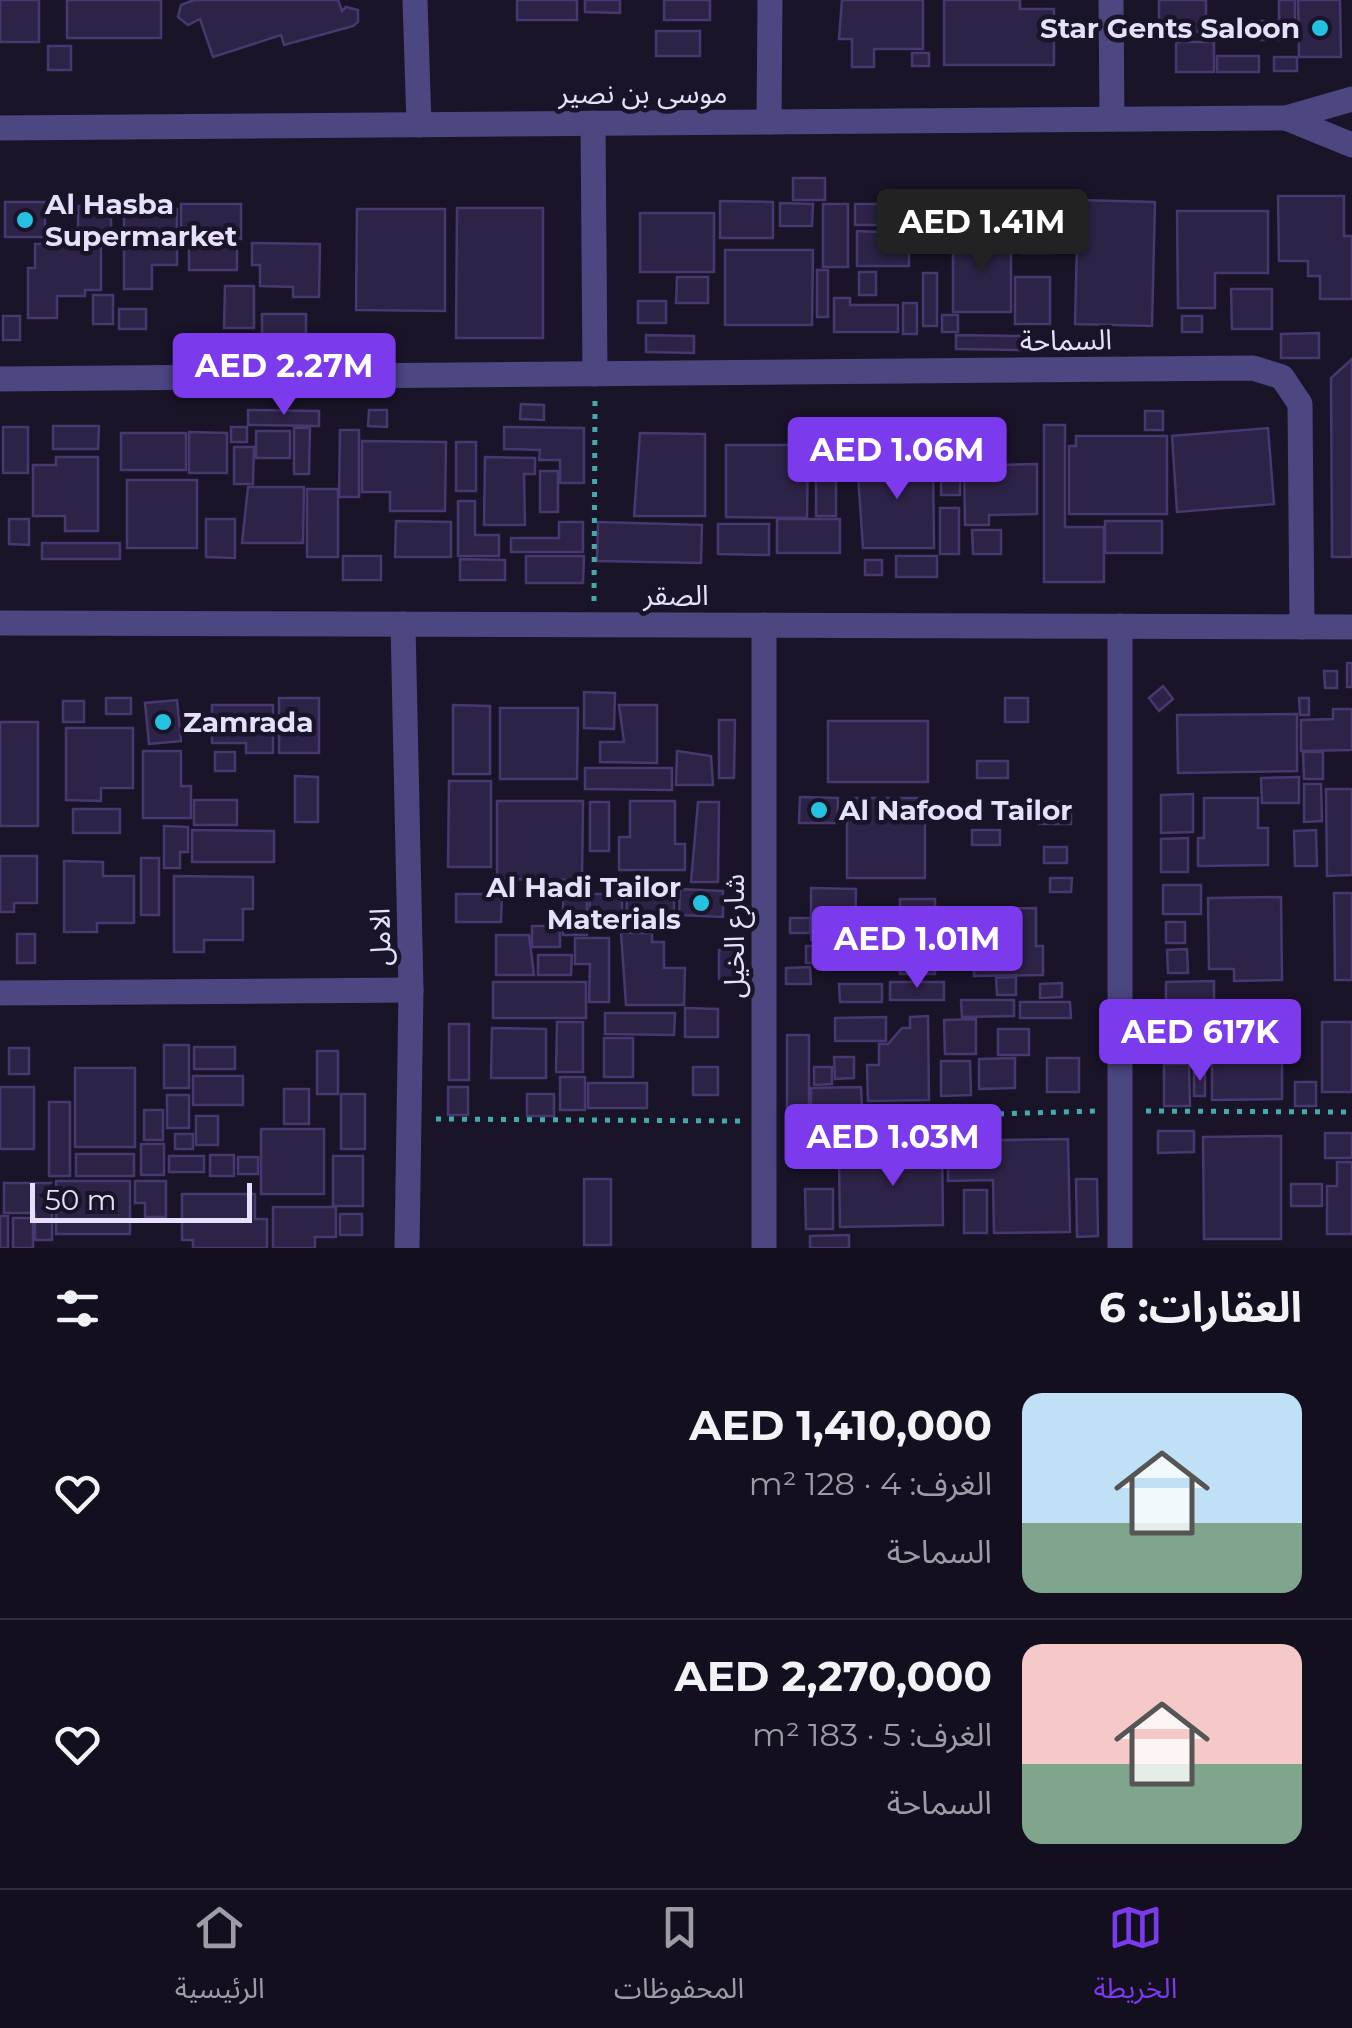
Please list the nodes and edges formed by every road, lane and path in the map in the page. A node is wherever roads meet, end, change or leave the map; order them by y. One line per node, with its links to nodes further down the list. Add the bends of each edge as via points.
1 (416, 0): 9 (street)
2 (770, 0): 7 (street)
3 (1111, 0): 6 (street)
4 (1352, 100): 5 (street, موسى بن نصير)
5 (1286, 118): 6 (street, موسى بن نصير); 11 (street, موسى بن نصير)
6 (1112, 119): 7 (street, موسى بن نصير)
7 (770, 122): 8 (street, موسى بن نصير)
8 (593, 124): 9 (street, موسى بن نصير); 12 (street)
9 (419, 125): 10 (street, موسى بن نصير)
10 (0, 128)
11 (1352, 145)
12 (595, 374): 13 (street, السماحة); 16 (path); 19 (street, السماحة, via 1253,368 1282,378 1300,404)
13 (0, 379)
14 (0, 623): 15 (street, الصقر)
15 (403, 624): 16 (street, الصقر); 21 (street, الامل)
16 (594, 624): 17 (street, الصقر)
17 (764, 625): 18 (street, الصقر); 26 (street, شارع الخيل)
18 (1120, 626): 19 (street, الصقر); 23 (street)
19 (1302, 626): 20 (street, الصقر)
20 (1352, 627)
21 (410, 990): 22 (street); 25 (street, الامل)
22 (0, 993)
23 (1120, 1110): 24 (path); 26 (path); 29 (street)
24 (1352, 1112)
25 (408, 1119): 26 (path); 27 (street, الامل)
26 (764, 1121): 28 (street, شارع الخيل)
27 (407, 1248)
28 (764, 1248)
29 (1120, 1248)

